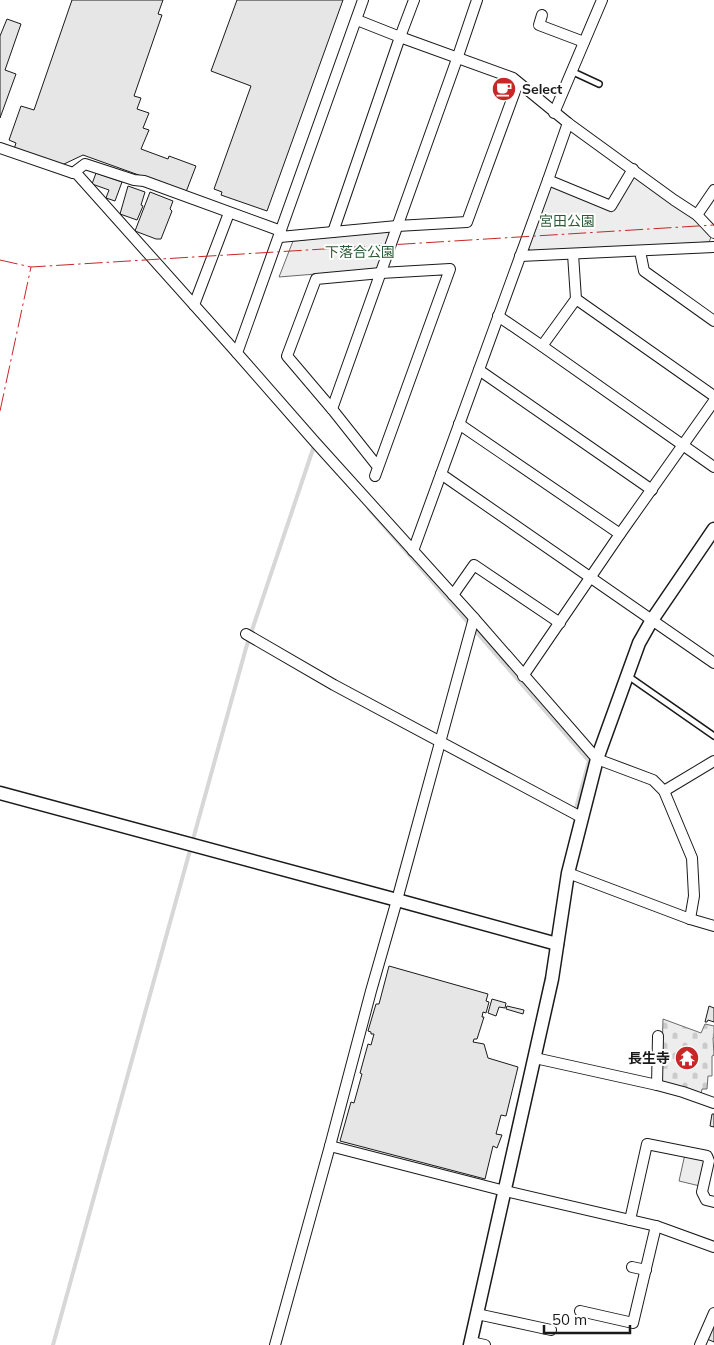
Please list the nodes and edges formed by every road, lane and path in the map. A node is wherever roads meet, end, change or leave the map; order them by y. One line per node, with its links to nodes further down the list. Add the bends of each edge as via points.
1 (363, 0): 5 (street)
2 (414, 0): 7 (street)
3 (477, 0): 9 (street)
4 (602, 0): 8 (street)
5 (357, 20): 7 (street); 25 (street)
6 (539, 25): 8 (street)
7 (400, 37): 9 (street); 23 (street)
8 (584, 42): 10 (street)
9 (457, 58): 11 (street, via 513,78); 22 (street)
10 (572, 71): 12 (lane); 13 (street)
11 (518, 83): 13 (street); 22 (street, via 467,222)
12 (599, 84)
13 (554, 113): 14 (street)
14 (568, 123): 16 (street); 18 (street)
15 (0, 148): 17 (street)
16 (633, 169): 18 (street, via 611,206); 21 (street)
17 (74, 173): 20 (street, via 85,164 144,181); 32 (street)
18 (548, 180): 29 (street)
19 (714, 190): 21 (street)
20 (229, 213): 25 (street); 32 (street)
21 (697, 215): 24 (street)
22 (397, 226): 23 (street); 30 (street)
23 (333, 232): 25 (street)
24 (714, 233)
25 (280, 234): 36 (street)
26 (714, 248): 27 (street)
27 (640, 251): 28 (street); 34 (street, via 644,271)
28 (573, 254): 29 (street); 31 (street)
29 (520, 256): 33 (street)
30 (381, 273): 40 (street); 40 (street, via 316,279 287,356); 40 (street, via 450,269 377,471)
31 (576, 300): 35 (street); 38 (street)
32 (194, 305): 36 (street)
33 (498, 316): 35 (street); 37 (street)
34 (714, 321)
35 (542, 346): 42 (street)
36 (238, 353): 48 (street)
37 (479, 370): 41 (street); 45 (street)
38 (714, 396)
39 (714, 400): 42 (street)
40 (332, 408)
41 (459, 424): 44 (street); 47 (street)
42 (683, 444): 43 (street); 45 (street)
43 (714, 466)
44 (441, 474): 48 (street); 49 (street)
45 (652, 490): 47 (street)
46 (714, 529): 52 (street)
47 (620, 534): 49 (street)
48 (413, 551): 50 (street)
49 (591, 578): 52 (street); 53 (street)
50 (453, 595): 51 (street); 53 (street, via 474,565)
51 (474, 618): 56 (street); 59 (street)
52 (652, 620): 55 (street); 57 (street)
53 (560, 623): 56 (street)
54 (246, 634): 59 (street)
55 (714, 662)
56 (523, 676): 60 (street)
57 (627, 676): 58 (lane); 60 (street)
58 (714, 736)
59 (440, 741): 64 (street); 66 (street)
60 (597, 760): 62 (street, via 653,780); 64 (street)
61 (714, 761): 62 (street)
62 (664, 791): 67 (street, via 692,858 694,896)
63 (0, 793): 66 (street)
64 (581, 818): 65 (street)
65 (568, 873): 67 (street); 69 (street)
66 (397, 900): 69 (street); 74 (street)
67 (690, 919): 68 (street)
68 (714, 926)
69 (557, 944): 71 (street)
70 (658, 1036): 72 (street)
71 (535, 1058): 72 (street); 75 (street)
72 (657, 1085): 73 (street)
73 (714, 1104)
74 (330, 1146): 75 (street); 87 (street)
75 (505, 1191): 77 (street); 84 (street)
76 (714, 1202): 77 (street, via 706,1200 702,1192 709,1161 706,1156 647,1144)
77 (630, 1220): 78 (street)
78 (656, 1226): 79 (street); 81 (street)
79 (714, 1247)
80 (632, 1267): 81 (street)
81 (646, 1270): 82 (street, via 633,1323)
82 (580, 1311)
83 (714, 1313): 89 (street)
84 (477, 1314): 85 (street); 86 (street)
85 (551, 1330)
86 (470, 1343): 88 (street)
87 (274, 1345)
88 (485, 1345)
89 (700, 1345)

